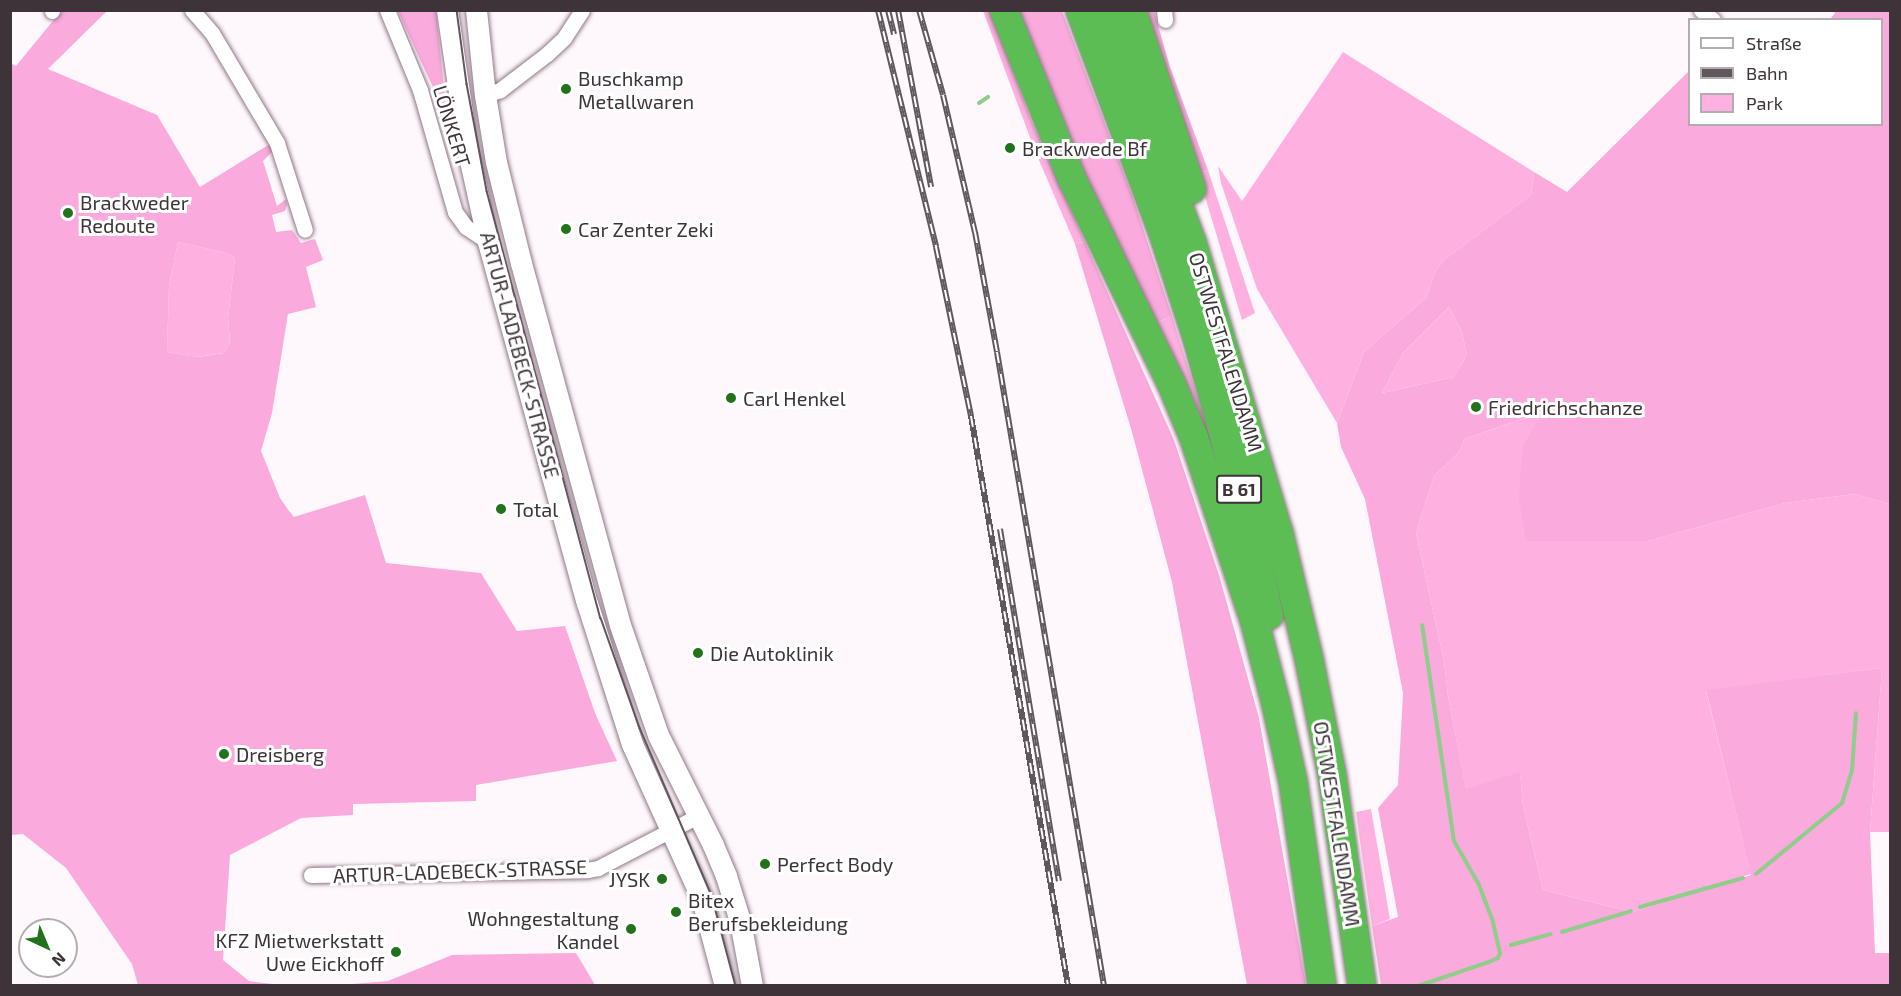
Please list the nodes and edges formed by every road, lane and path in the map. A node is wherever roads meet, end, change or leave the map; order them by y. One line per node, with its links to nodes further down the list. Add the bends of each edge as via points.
1 (192, 10): 11 (street, via 212,33 277,143)
2 (387, 10): 12 (street, LÖNKERT, via 420,90 459,220)
3 (447, 10): 12 (street, ARTUR-LADEBECK-STRASSE, via 465,137)
4 (476, 10): 10 (street, ARTUR-LADEBECK-STRASSE)
5 (582, 10): 10 (street, via 564,38 547,54 500,90)
6 (1004, 10): 19 (highway, via 1072,179 1194,438 1254,619 1276,704 1309,880)
7 (1080, 10): 20 (highway, OSTWESTFALENDAMM / B 61, via 1169,250 1222,421 1253,542 1302,777 1320,879)
8 (1106, 10): 13 (highway, OSTWESTFALENDAMM / B 61, via 1192,242)
9 (1132, 10): 13 (highway, via 1241,345 1271,462)
10 (485, 95): 14 (street, ARTUR-LADEBECK-STRASSE, via 496,162 521,263 620,625 658,735)
11 (305, 230)
12 (488, 242): 15 (street, ARTUR-LADEBECK-STRASSE, via 610,682 632,744)
13 (1280, 533): 21 (highway, OSTWESTFALENDAMM / B 61, via 1332,775)
14 (698, 816): 15 (street, ARTUR-LADEBECK-STRASSE); 18 (street, ARTUR-LADEBECK-STRASSE, via 726,876 740,921)
15 (670, 828): 16 (street, ARTUR-LADEBECK-STRASSE, via 587,870); 17 (street, ARTUR-LADEBECK-STRASSE, via 702,899)
16 (311, 875)
17 (725, 986)
18 (752, 986)
19 (1322, 986)
20 (1331, 986)
21 (1362, 986)

